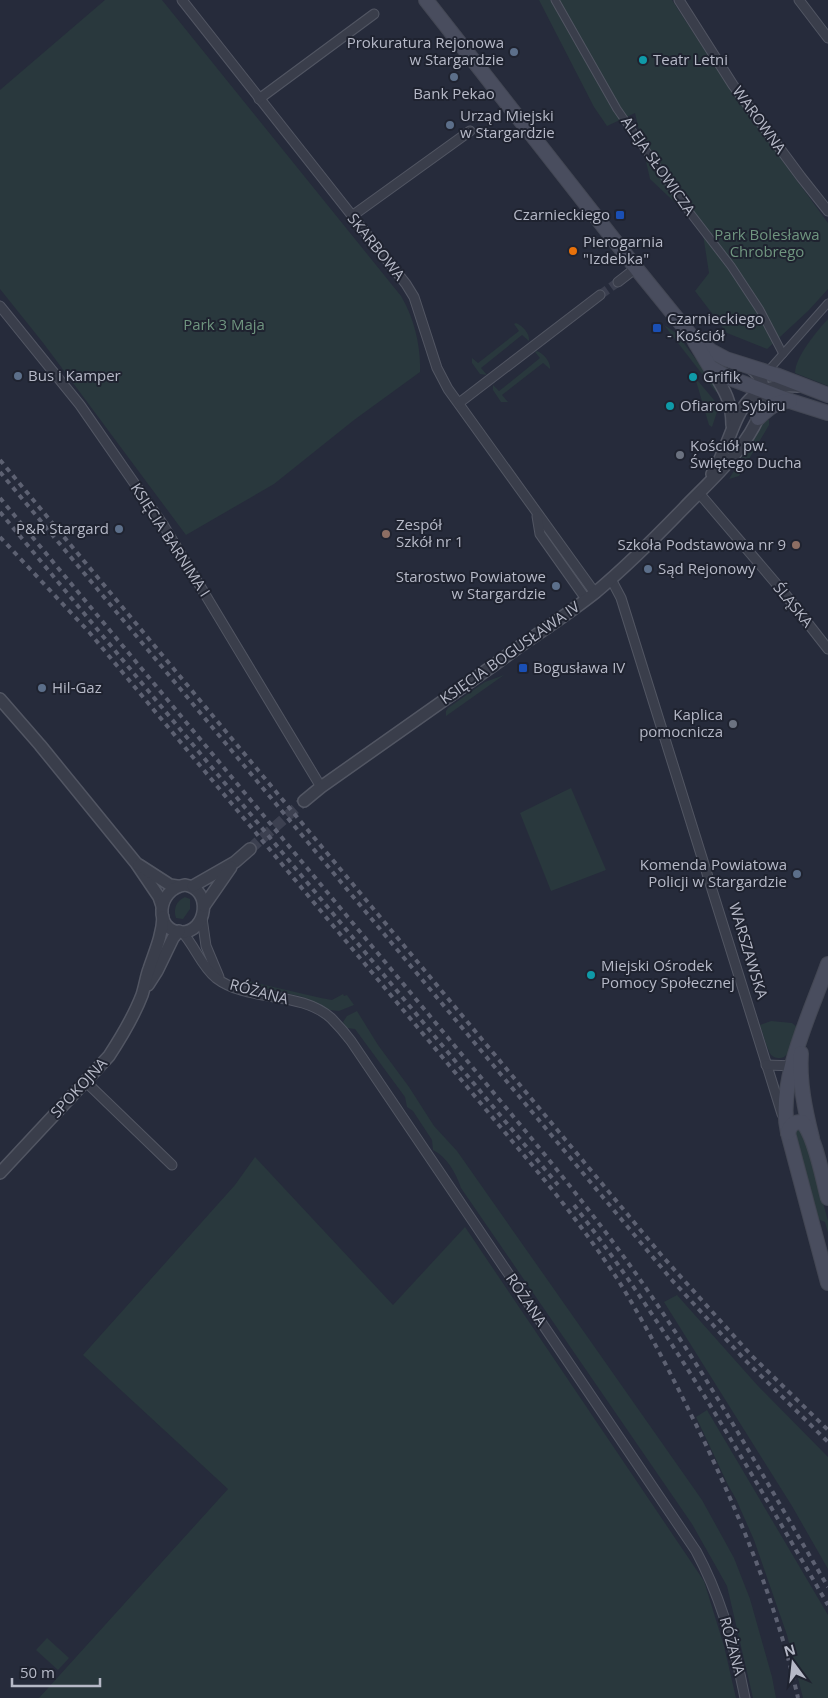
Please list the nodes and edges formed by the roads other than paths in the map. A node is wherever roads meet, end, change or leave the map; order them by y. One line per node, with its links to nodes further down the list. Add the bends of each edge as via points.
1 (182, 0): 8 (street, SKARBOWA)
2 (426, 0): 12 (main road)
3 (555, 0): 18 (street, ALEJA SŁOWICZA, via 617,109 731,266 760,310)
4 (679, 0): 10 (street, WAROWNA, via 733,85)
5 (799, 0): 7 (street)
6 (374, 14): 8 (street)
7 (828, 38)
8 (260, 99): 11 (street, SKARBOWA)
9 (470, 132): 11 (street)
10 (828, 211)
11 (352, 216): 26 (street, SKARBOWA, via 414,297 438,368)
12 (636, 268): 13 (street); 17 (main road)
13 (618, 282)
14 (600, 295): 26 (street)
15 (828, 303): 18 (street)
16 (0, 306): 35 (street, KSIĘCIA BARNIMA I, via 80,405 164,526)
17 (692, 337): 19 (main road, via 726,359); 20 (main road)
18 (783, 354): 21 (street)
19 (748, 366): 21 (main road); 23 (street, via 758,375)
20 (710, 367): 23 (main road, via 727,377); 29 (street, via 728,395)
21 (768, 372): 22 (main road)
22 (802, 386): 23 (street, via 784,385); 24 (main road)
23 (764, 390): 25 (main road); 28 (street, KSIĘCIA BOGUSŁAWA IV, via 764,404); 29 (street, KSIĘCIA BOGUSŁAWA IV, via 748,399)
24 (828, 395)
25 (790, 401): 27 (main road); 28 (main road, via 773,405)
26 (459, 403): 32 (street, SKARBOWA)
27 (828, 413)
28 (758, 418): 30 (street, KSIĘCIA BOGUSŁAWA IV, via 736,453)
29 (733, 428): 30 (street, KSIĘCIA BOGUSŁAWA IV, via 716,467)
30 (700, 492): 31 (street, KSIĘCIA BOGUSŁAWA IV); 33 (street, ŚLĄSKA)
31 (611, 579): 32 (street, KSIĘCIA BOGUSŁAWA IV); 49 (street, WARSZAWSKA, via 620,598)
32 (590, 596): 35 (street, KSIĘCIA BOGUSŁAWA IV)
33 (828, 649)
34 (0, 699): 39 (street)
35 (321, 787): 36 (street, KSIĘCIA BOGUSŁAWA IV)
36 (304, 801)
37 (250, 849): 38 (street)
38 (235, 862): 41 (street); 42 (street)
39 (136, 863): 40 (street); 43 (street, via 158,897)
40 (176, 886): 41 (street); 43 (street, via 167,894)
41 (193, 886): 42 (street, via 201,894)
42 (204, 906): 44 (street)
43 (162, 912): 45 (street, via 171,928); 48 (street, SPOKOJNA, via 160,940)
44 (202, 918): 45 (street, via 193,928); 47 (street, RÓŻANA, via 209,955)
45 (181, 932): 47 (street, RÓŻANA, via 209,971); 48 (street, SPOKOJNA, via 173,938)
46 (828, 964): 50 (main road, via 802,1034)
47 (222, 982): 58 (street, RÓŻANA, via 315,1009 330,1018 351,1041 696,1551 721,1605)
48 (143, 993): 51 (street, SPOKOJNA, via 109,1056)
49 (766, 1065): 50 (street); 52 (street, WARSZAWSKA)
50 (796, 1066): 52 (main road, via 787,1094); 53 (main road)
51 (85, 1081): 54 (street); 55 (street, SPOKOJNA)
52 (787, 1129): 53 (main road, via 796,1122 802,1122); 57 (main road, WARSZAWSKA)
53 (812, 1138): 56 (main road)
54 (172, 1165)
55 (0, 1173)
56 (828, 1198)
57 (828, 1283)
58 (745, 1698)

